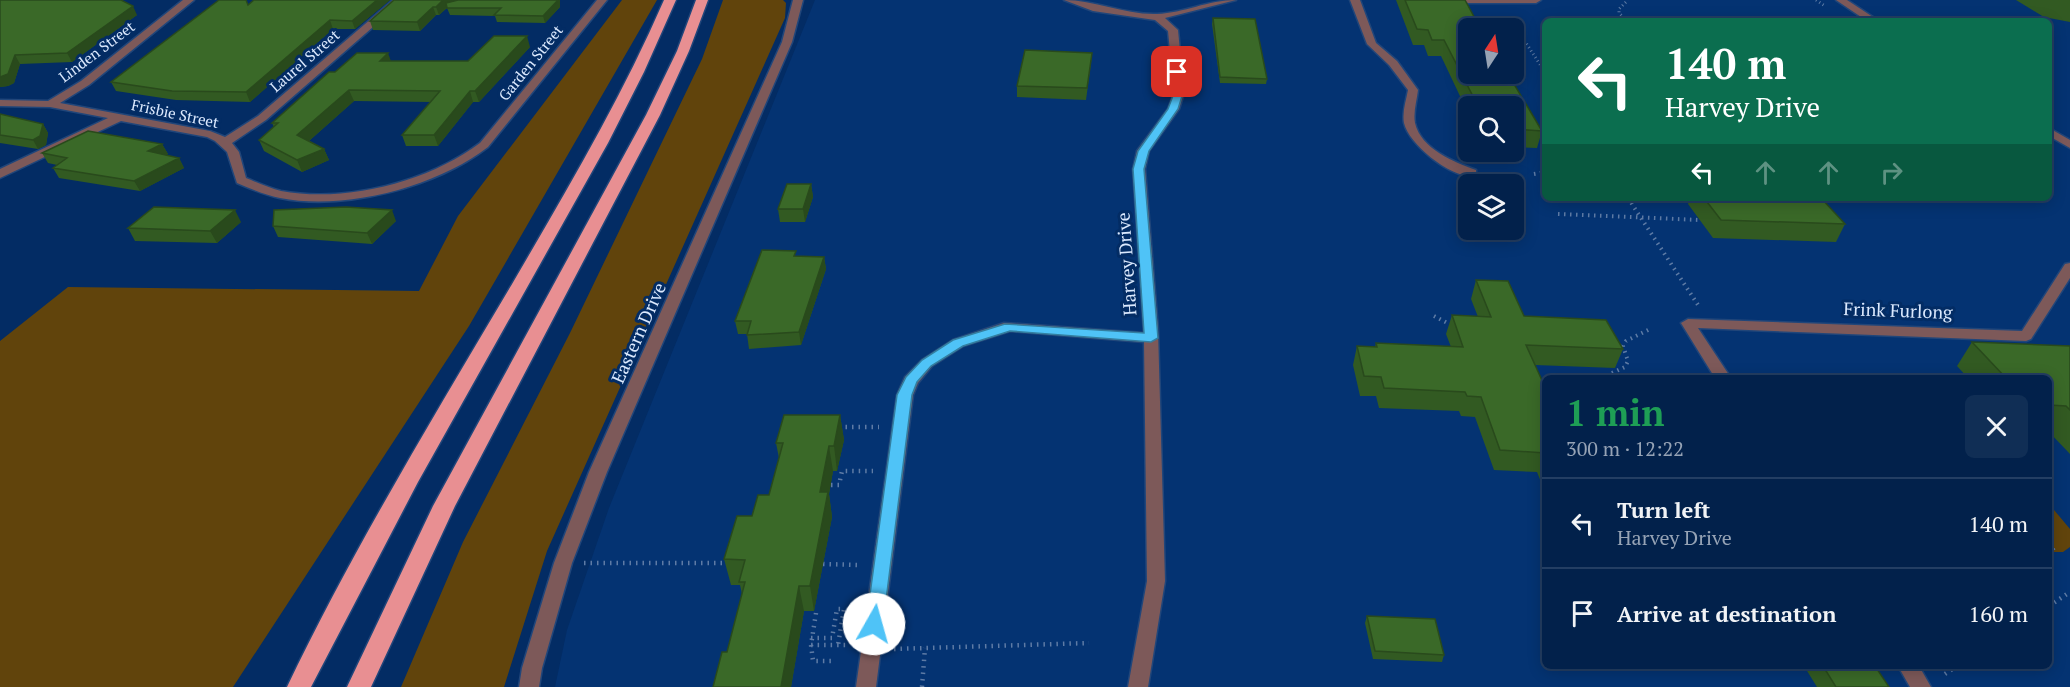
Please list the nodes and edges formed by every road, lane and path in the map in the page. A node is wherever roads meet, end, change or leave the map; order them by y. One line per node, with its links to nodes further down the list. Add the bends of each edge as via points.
1 (189, 0): 21 (street, Linden Street, via 85,83)
2 (399, 0): 24 (street, Laurel Street, via 262,118)
3 (602, 0): 25 (street, Garden Street)
4 (670, 0): 73 (highway, via 596,153 392,507)
5 (702, 0): 74 (highway, via 653,115 444,506)
6 (798, 0): 52 (street, Eastern Drive, via 787,42 598,472)
7 (1069, 0): 16 (street, via 1123,14)
8 (1231, 0): 16 (street)
9 (1355, 0): 27 (street, via 1372,44 1393,63 1413,90 1409,121 1414,135 1452,166)
10 (1468, 0): 11 (street)
11 (1482, 0): 12 (street)
12 (1536, 0)
13 (1628, 0): 17 (path, via 1619,9)
14 (1841, 0): 18 (street)
15 (1503, 9): 19 (path)
16 (1158, 17): 40 (street, Harvey Drive, via 1173,30 1179,93 1173,109 1143,151 1139,169)
17 (1624, 18)
18 (1869, 18)
19 (1542, 68)
20 (0, 103): 21 (street, Frisbie Street)
21 (50, 104): 22 (street, Frisbie Street)
22 (117, 118): 24 (street, Frisbie Street, via 210,134); 29 (street)
23 (2052, 133): 26 (street)
24 (227, 141): 25 (street, Frisbie Street, via 242,180 283,195 310,196 347,195 422,180 472,157)
25 (484, 145)
26 (2070, 146)
27 (1472, 172)
28 (1542, 173): 30 (path)
29 (0, 174)
30 (1534, 174)
31 (1630, 201): 33 (path)
32 (1558, 214): 33 (path)
33 (1640, 217): 34 (path); 36 (path)
34 (1700, 220)
35 (2070, 267): 42 (street, Frink Furlong, via 2026,336 1688,323)
36 (1703, 312)
37 (1434, 316): 38 (path, via 1452,324)
38 (1454, 329)
39 (1650, 329): 41 (path, via 1626,341 1625,367)
40 (1151, 338): 76 (street, via 1009,326 958,343 927,363 911,381 905,395); 78 (street, Harvey Drive, via 1156,581)
41 (1608, 375)
42 (1721, 375)
43 (837, 427): 44 (path, via 881,427)
44 (879, 438)
45 (876, 460): 46 (path)
46 (874, 471): 47 (path); 48 (path, via 842,471 839,485)
47 (872, 483)
48 (831, 485)
49 (2052, 548): 50 (path)
50 (2054, 551)
51 (861, 553): 55 (path)
52 (563, 563): 53 (path); 75 (street, Eastern Drive)
53 (737, 563)
54 (824, 564): 55 (path)
55 (859, 565): 56 (path)
56 (858, 576)
57 (2070, 592): 58 (path)
58 (2052, 604)
59 (816, 613): 61 (path)
60 (849, 634): 65 (path)
61 (812, 638): 63 (path); 64 (path, via 832,638 837,609 844,609)
62 (1089, 643): 66 (path)
63 (811, 645): 64 (path); 69 (path, via 813,661)
64 (838, 645): 65 (path)
65 (847, 645): 68 (path)
66 (925, 648): 67 (path); 77 (path)
67 (893, 649)
68 (846, 656)
69 (833, 661)
70 (1910, 669): 79 (street)
71 (1952, 669): 72 (path)
72 (1945, 674)
73 (299, 687)
74 (359, 687)
75 (529, 687)
76 (866, 687)
77 (922, 687)
78 (1138, 687)
79 (1921, 687)

